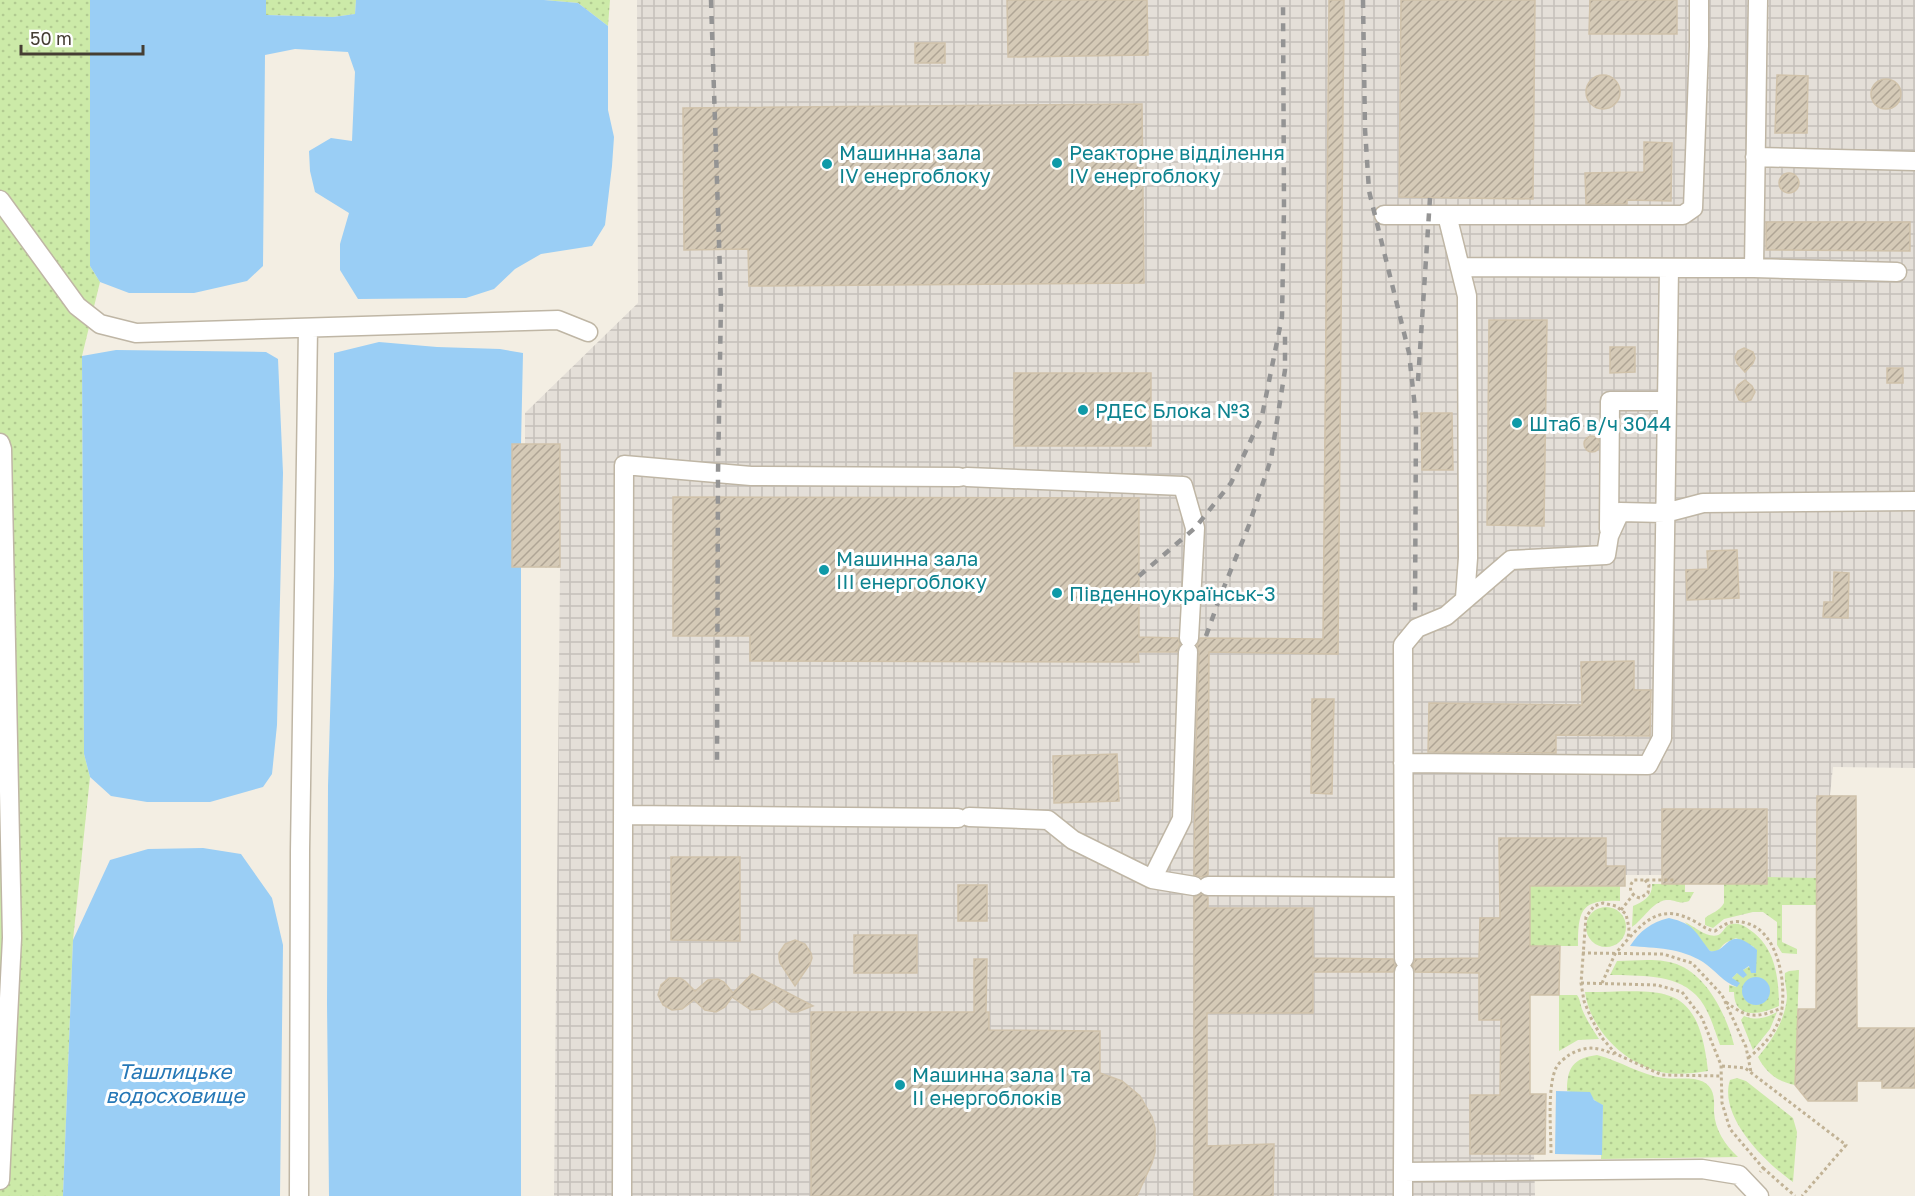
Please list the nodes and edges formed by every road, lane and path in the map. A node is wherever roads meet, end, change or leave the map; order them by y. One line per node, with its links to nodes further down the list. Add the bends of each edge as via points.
1 (1699, 0): 7 (street, via 1693,208 1683,215)
2 (1758, 0): 3 (street)
3 (1755, 157): 4 (street); 10 (street)
4 (1915, 160)
5 (0, 200): 12 (street, via 77,306 100,324 136,333)
6 (1384, 214): 7 (street)
7 (1447, 215): 8 (street)
8 (1460, 267): 9 (street); 19 (street, via 1467,296)
9 (1669, 268): 10 (street); 14 (street)
10 (1754, 268): 11 (street)
11 (1897, 272)
12 (308, 327): 13 (street, via 558,320); 46 (street, via 300,851)
13 (588, 332)
14 (1667, 401): 17 (street); 18 (street, via 1610,401)
15 (0, 443): 28 (street)
16 (1915, 501): 17 (street, via 1703,503)
17 (1665, 513): 18 (street, via 1620,512); 20 (street, via 1662,738 1648,765)
18 (1609, 536): 19 (street, via 1605,555 1511,560)
19 (1465, 598): 20 (street, via 1446,616 1416,628 1403,645)
20 (1403, 763): 25 (street)
21 (623, 815): 22 (street, via 1047,820 1073,840); 22 (street, via 624,465 751,476 963,477 1183,486 1195,528 1182,819); 47 (street)
22 (1152, 879): 25 (street, via 1201,886)
23 (1646, 880): 24 (path); 26 (path, via 1648,893); 26 (path, via 1630,883)
24 (1674, 880)
25 (1403, 887): 43 (street)
26 (1634, 895): 27 (path)
27 (1621, 910): 29 (path, via 1626,914); 30 (path, via 1603,903 1594,906 1586,917)
28 (6, 938): 44 (street)
29 (1628, 939): 31 (path); 35 (path, via 1655,916 1667,912 1690,919 1708,931 1736,921 1754,926 1768,937 1776,955)
30 (1582, 953): 31 (path); 32 (path)
31 (1615, 954): 33 (path); 34 (path, via 1663,954 1692,963)
32 (1581, 983): 33 (path); 36 (path, via 1591,1018)
33 (1602, 983): 38 (path, via 1657,985 1682,993 1702,1018)
34 (1725, 1001): 35 (path, via 1752,1016); 37 (path)
35 (1782, 1008): 37 (path, via 1773,1034)
36 (1616, 1054): 40 (path, via 1662,1075); 42 (path, via 1581,1048 1556,1067)
37 (1748, 1058): 39 (path)
38 (1721, 1065): 39 (path); 40 (path)
39 (1751, 1072): 50 (path, via 1846,1145)
40 (1721, 1076): 41 (path, via 1722,1103 1730,1129)
41 (1764, 1168): 45 (path); 49 (path)
42 (1543, 1171): 43 (street); 45 (street, via 1702,1169 1739,1175)
43 (1403, 1172): 48 (street)
44 (0, 1180)
45 (1754, 1191)
46 (300, 1196)
47 (622, 1196)
48 (1403, 1196)
49 (1795, 1196)
50 (1802, 1196)

